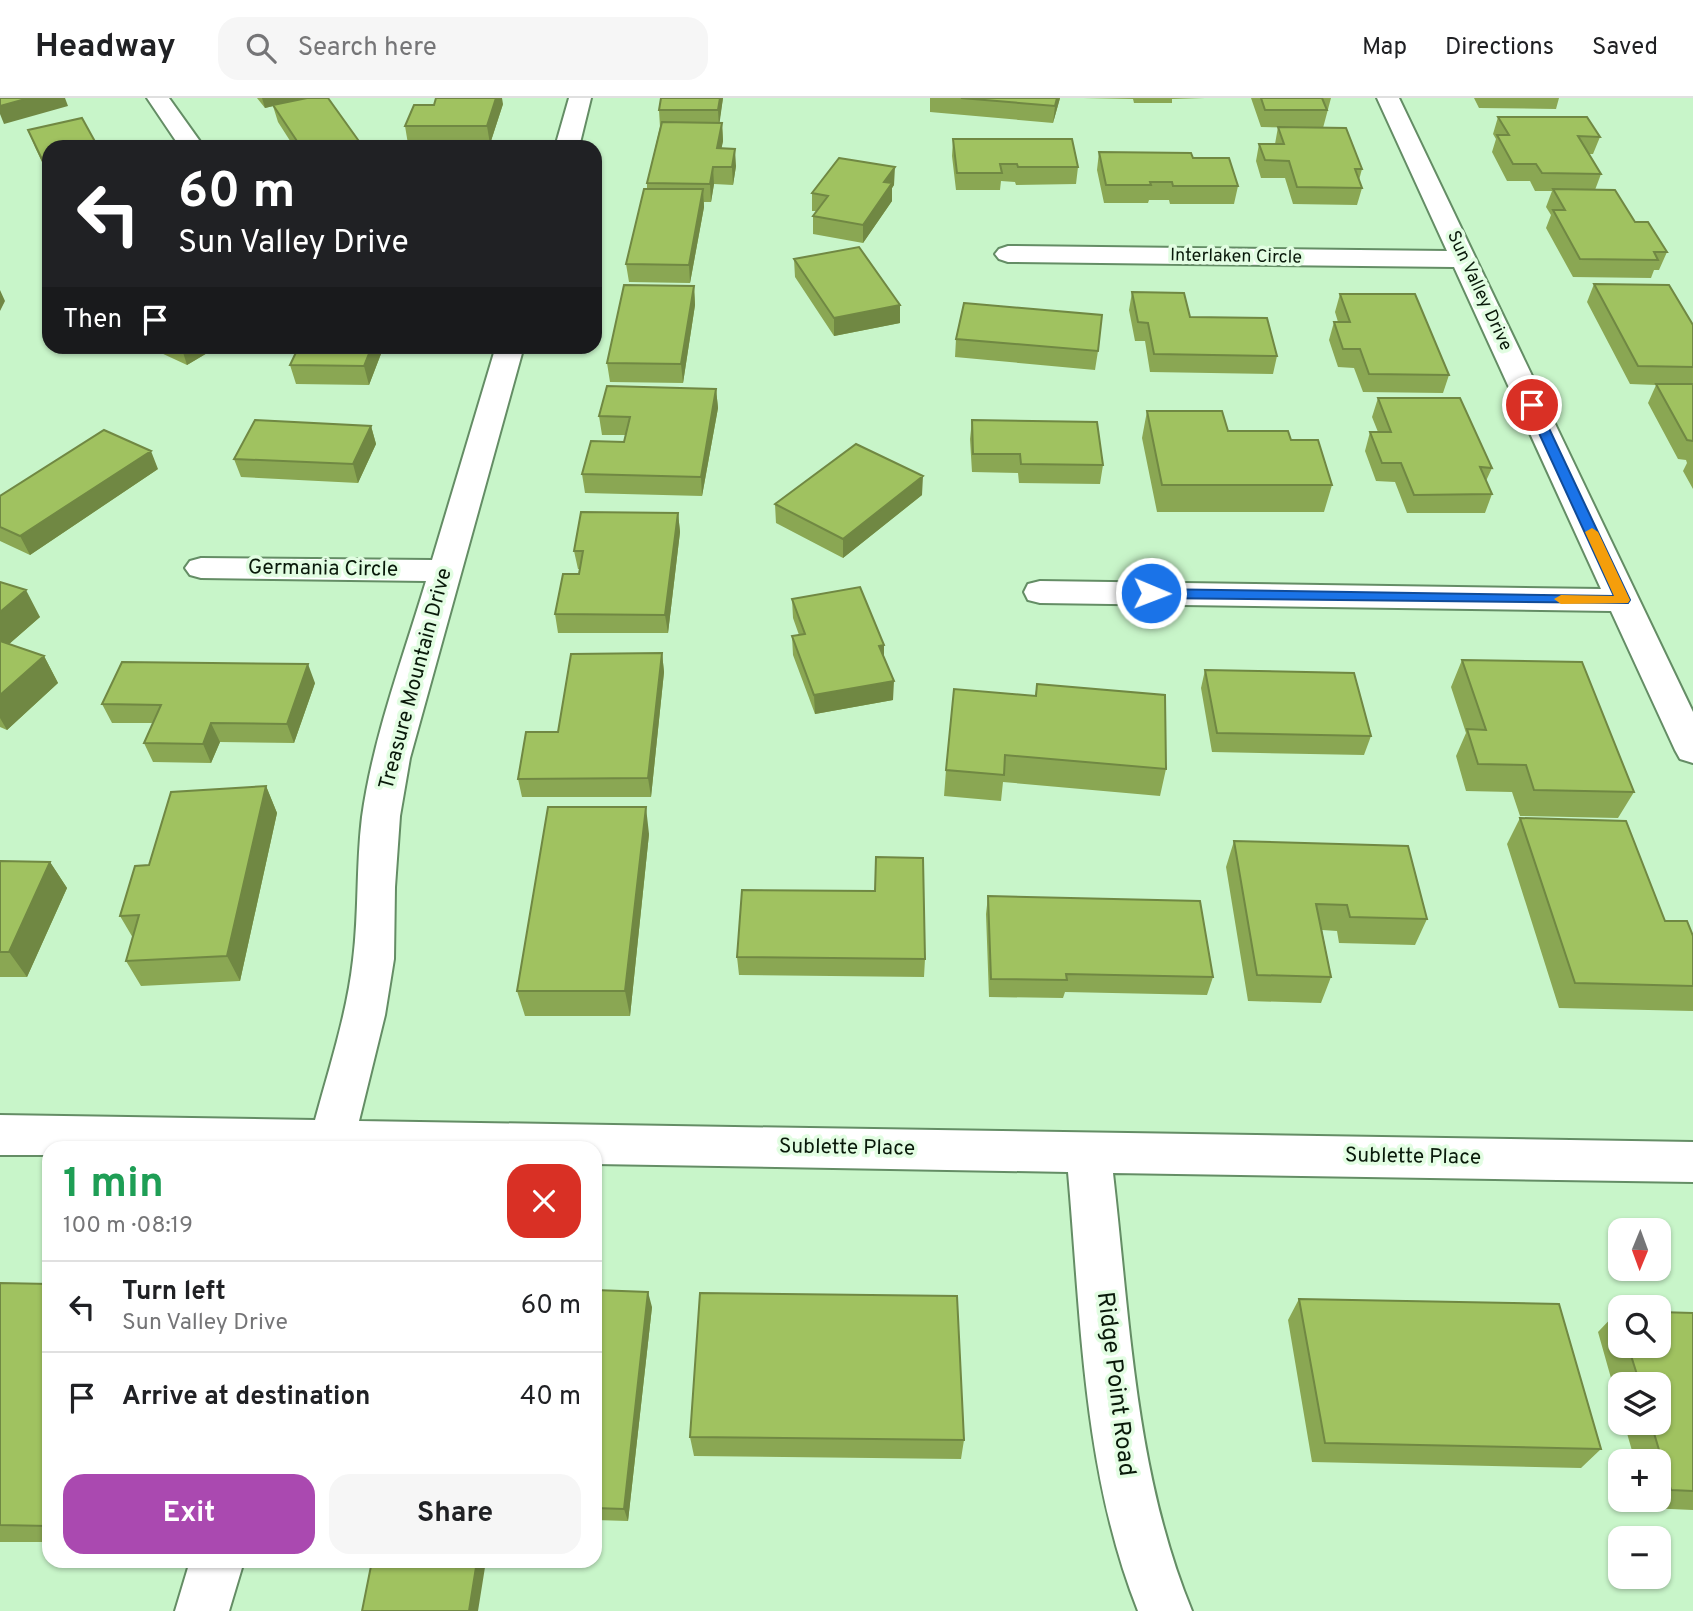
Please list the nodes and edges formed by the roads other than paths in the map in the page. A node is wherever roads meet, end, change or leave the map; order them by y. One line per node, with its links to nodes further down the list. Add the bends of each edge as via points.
1 (159, 98): 4 (street)
2 (580, 98): 5 (street)
3 (1388, 98): 7 (street, Sun Valley Drive)
4 (187, 140)
5 (568, 140)
6 (1008, 254): 7 (street, Interlaken Circle)
7 (1464, 259): 12 (street, Sun Valley Drive)
8 (508, 354): 10 (street, Treasure Mountain Drive)
9 (201, 568): 10 (street, Germania Circle)
10 (445, 571): 16 (street, Treasure Mountain Drive, via 392,758 381,816 374,959)
11 (1040, 592): 12 (street)
12 (1623, 600): 13 (street, Sun Valley Drive)
13 (1693, 750)
14 (0, 1135): 15 (street, Sublette Place)
15 (221, 1141)
16 (332, 1141)
17 (602, 1147): 18 (street, Sublette Place)
18 (1088, 1151): 19 (street, Sublette Place); 22 (street, Ridge Point Road, via 1119,1450 1147,1567)
19 (1693, 1162)
20 (215, 1568): 21 (street)
21 (202, 1611)
22 (1165, 1611)

